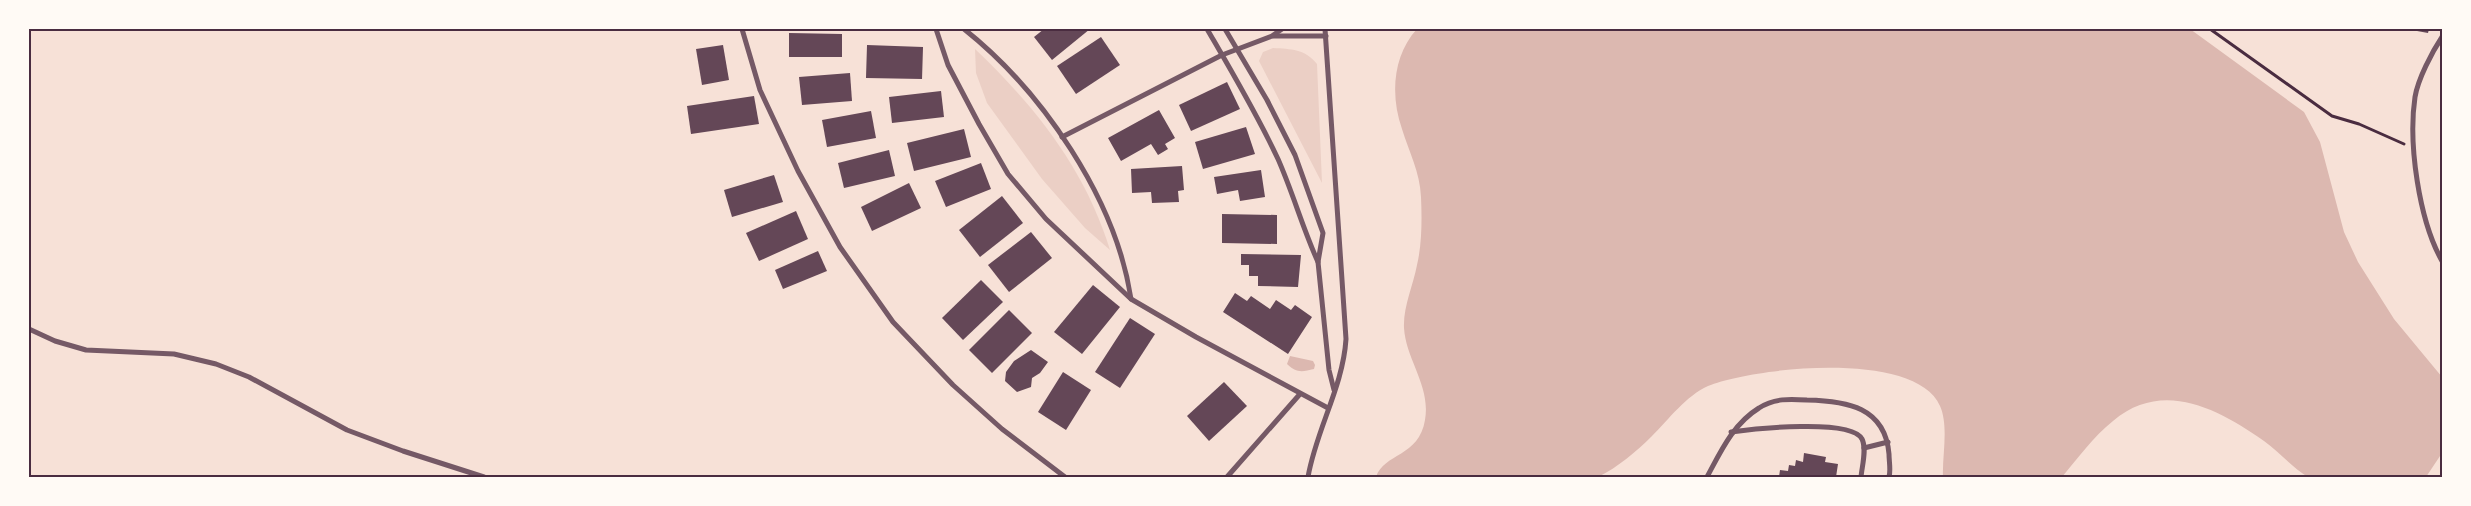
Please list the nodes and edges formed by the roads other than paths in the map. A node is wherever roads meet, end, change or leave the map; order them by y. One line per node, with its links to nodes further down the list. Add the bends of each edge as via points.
1 (742, 29): 25 (street, via 760,90 798,171 840,247 893,322 953,385 1002,429)
2 (936, 29): 16 (street, via 948,65 1008,174 1046,220)
3 (964, 29): 13 (street, via 995,56)
4 (1207, 29): 12 (street)
5 (1225, 29): 11 (street)
6 (1282, 29): 8 (street)
7 (1326, 29): 9 (street)
8 (1272, 36): 9 (street); 11 (street)
9 (1326, 36): 18 (street, via 1346,339 1341,375)
10 (2442, 38): 14 (street, via 2415,96 2414,148 2426,223)
11 (1238, 48): 12 (street); 15 (street, via 1295,155 1324,233)
12 (1222, 55): 13 (street); 15 (street, via 1253,106)
13 (1062, 137): 16 (street, via 1088,176 1109,220 1127,272)
14 (2442, 261)
15 (1318, 262): 18 (street)
16 (1131, 299): 19 (street)
17 (29, 329): 24 (street, via 86,350 174,354 216,364 249,377 347,430 403,452)
18 (1334, 390): 20 (street)
19 (1300, 394): 20 (street); 26 (street)
20 (1328, 408): 27 (street)
21 (1731, 432): 22 (street, via 1759,408 1773,401 1834,401 1857,406 1872,417); 23 (street, via 1812,426 1852,431 1862,439); 28 (street)
22 (1888, 442): 23 (street); 30 (street)
23 (1864, 448): 29 (street)
24 (484, 477)
25 (1065, 477)
26 (1227, 477)
27 (1308, 477)
28 (1707, 477)
29 (1861, 477)
30 (1889, 477)

